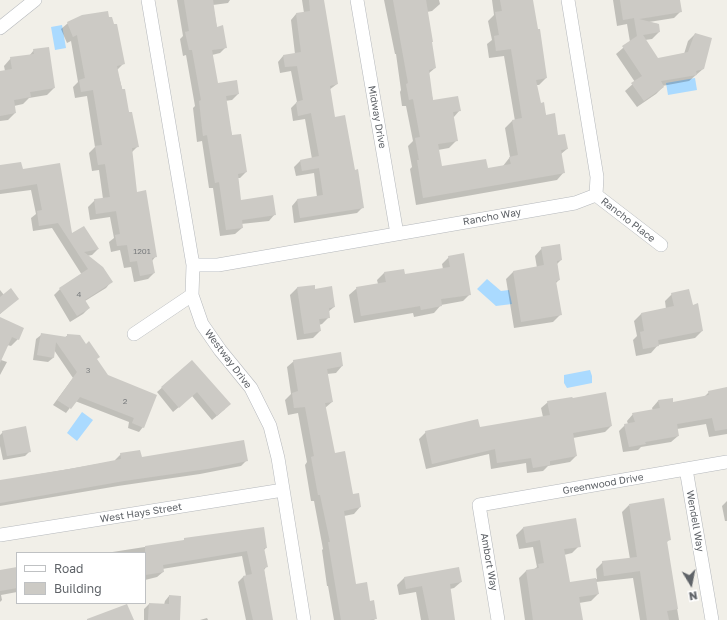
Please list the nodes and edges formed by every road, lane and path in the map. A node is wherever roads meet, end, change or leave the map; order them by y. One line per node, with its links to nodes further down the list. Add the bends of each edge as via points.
1 (35, 0): 5 (street)
2 (148, 0): 9 (street, Westway Drive)
3 (357, 0): 7 (street, Midway Drive)
4 (568, 0): 6 (street, via 597,177)
5 (0, 28)
6 (596, 195): 7 (street, Rancho Way, via 575,203); 8 (street, Rancho Place)
7 (397, 234): 9 (street, Rancho Way, via 218,265)
8 (661, 245)
9 (193, 265): 10 (street, Westway Drive)
10 (192, 295): 11 (street); 14 (street, Westway Drive, via 202,324 251,388 270,426)
11 (134, 334)
12 (727, 462): 13 (street, Greenwood Drive)
13 (686, 469): 15 (street, Greenwood Drive); 19 (street, Wendell Way)
14 (283, 490): 16 (street, West Hays Street); 17 (street, Westway Drive)
15 (479, 505): 18 (street, Ambort Way)
16 (0, 535)
17 (304, 620)
18 (498, 620)
19 (712, 620)

